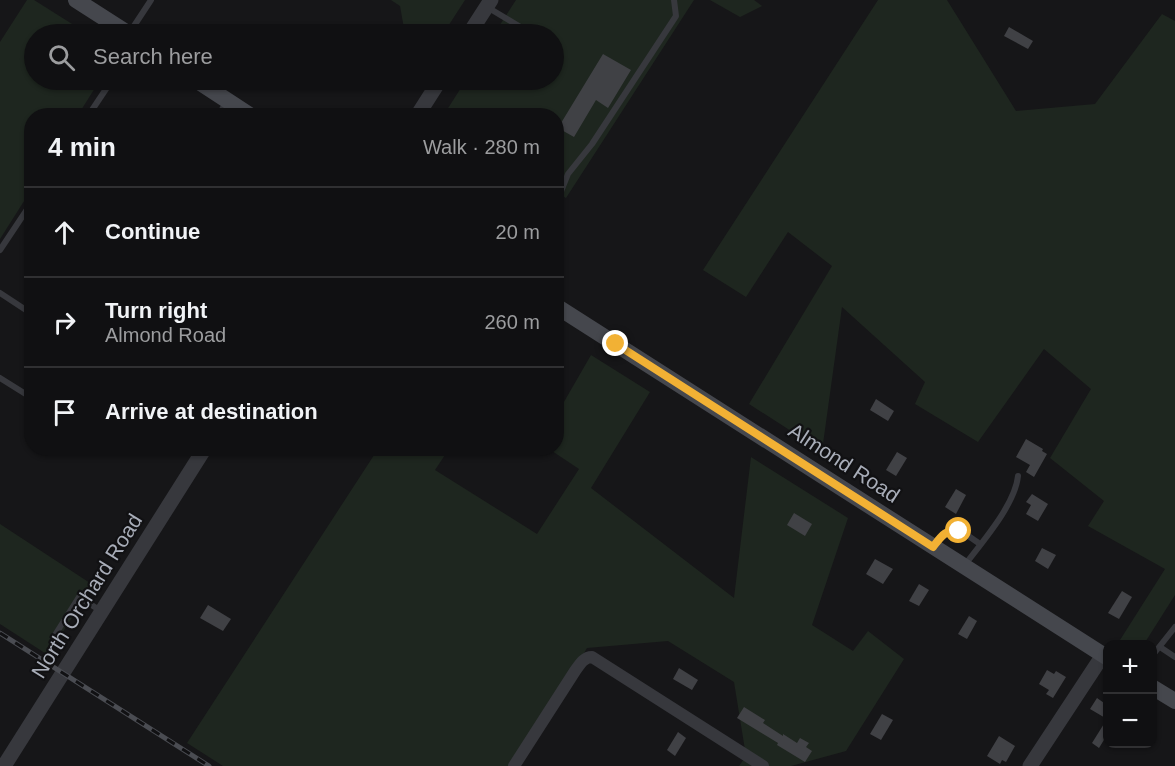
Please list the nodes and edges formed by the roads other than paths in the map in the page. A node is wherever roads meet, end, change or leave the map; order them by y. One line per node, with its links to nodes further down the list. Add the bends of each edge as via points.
1 (76, 0): 5 (main road)
2 (151, 0): 6 (lane)
3 (674, 0): 17 (lane, via 676,16)
4 (489, 3): 7 (street); 8 (lane)
5 (113, 24)
6 (135, 24)
7 (475, 24)
8 (518, 24)
9 (105, 90): 13 (lane)
10 (211, 90): 12 (main road)
11 (434, 90): 16 (street)
12 (227, 101): 14 (lane); 15 (main road)
13 (93, 108)
14 (223, 108)
15 (238, 108)
16 (422, 108)
17 (564, 184)
18 (24, 214): 19 (lane)
19 (0, 250)
20 (0, 293): 21 (lane)
21 (24, 309)
22 (564, 311): 28 (main road, Almond Road)
23 (0, 378): 24 (lane)
24 (24, 393)
25 (200, 456): 30 (street, North Orchard Road)
26 (1018, 476): 27 (lane, via 1017,488)
27 (980, 544): 28 (lane, via 953,529); 29 (lane)
28 (933, 547): 29 (main road, Almond Road)
29 (964, 567): 35 (main road, Almond Road)
30 (102, 611): 32 (lane, via 79,597); 40 (street, North Orchard Road)
31 (1175, 627): 33 (lane)
32 (55, 635)
33 (1160, 647): 34 (lane); 36 (lane)
34 (1157, 650)
35 (1103, 656)
36 (1175, 657)
37 (1103, 660): 43 (street)
38 (1157, 690): 39 (main road)
39 (1175, 701)
40 (4, 766)
41 (514, 766): 42 (street, via 589,657)
42 (764, 766)
43 (1030, 766)

